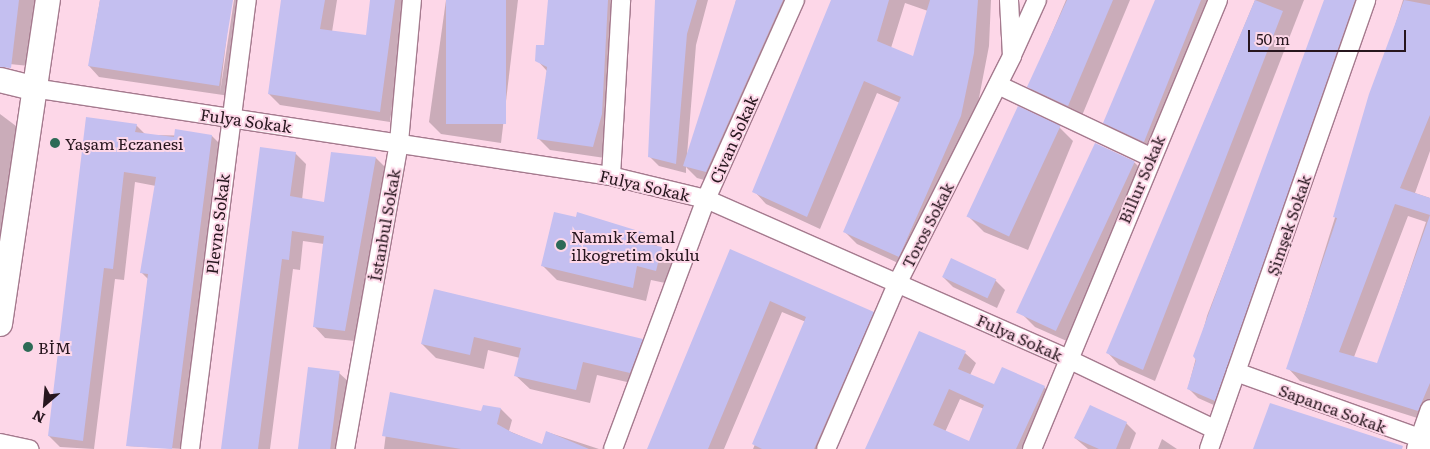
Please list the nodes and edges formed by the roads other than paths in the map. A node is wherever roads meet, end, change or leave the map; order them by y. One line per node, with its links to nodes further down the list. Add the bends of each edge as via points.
1 (48, 0): 13 (main road)
2 (247, 0): 14 (street, Plevne Sokak)
3 (412, 0): 15 (street, İstanbul Sokak)
4 (621, 0): 17 (street)
5 (795, 0): 18 (street, Civan Sokak)
6 (1009, 0): 10 (street, Toros Sokak)
7 (1037, 0): 10 (street)
8 (1218, 0): 16 (street, Billur Sokak)
9 (1366, 0): 22 (street, Şimşek Sokak)
10 (1012, 56): 12 (street, Toros Sokak)
11 (0, 80): 13 (main road)
12 (998, 85): 16 (street); 19 (street, Toros Sokak)
13 (33, 88): 14 (street, Fulya Sokak); 20 (main road)
14 (230, 118): 15 (street, Fulya Sokak); 28 (street, Plevne Sokak)
15 (399, 142): 17 (street, Fulya Sokak); 29 (street, İstanbul Sokak)
16 (1150, 157): 21 (street, Billur Sokak)
17 (610, 176): 18 (street, Fulya Sokak)
18 (706, 199): 19 (street, Fulya Sokak); 30 (street, Civan Sokak)
19 (898, 282): 21 (street, Fulya Sokak); 31 (street, Toros Sokak)
20 (0, 324)
21 (1066, 358): 24 (street, Fulya Sokak); 32 (street)
22 (1236, 372): 24 (street, Şimşek Sokak); 26 (street, Sapanca Sokak)
23 (1430, 410): 26 (street)
24 (1214, 430): 33 (street, Şimşek Sokak)
25 (0, 443): 27 (street)
26 (1422, 444)
27 (29, 449)
28 (190, 449)
29 (345, 449)
30 (613, 449)
31 (826, 449)
32 (1032, 449)
33 (1209, 449)

